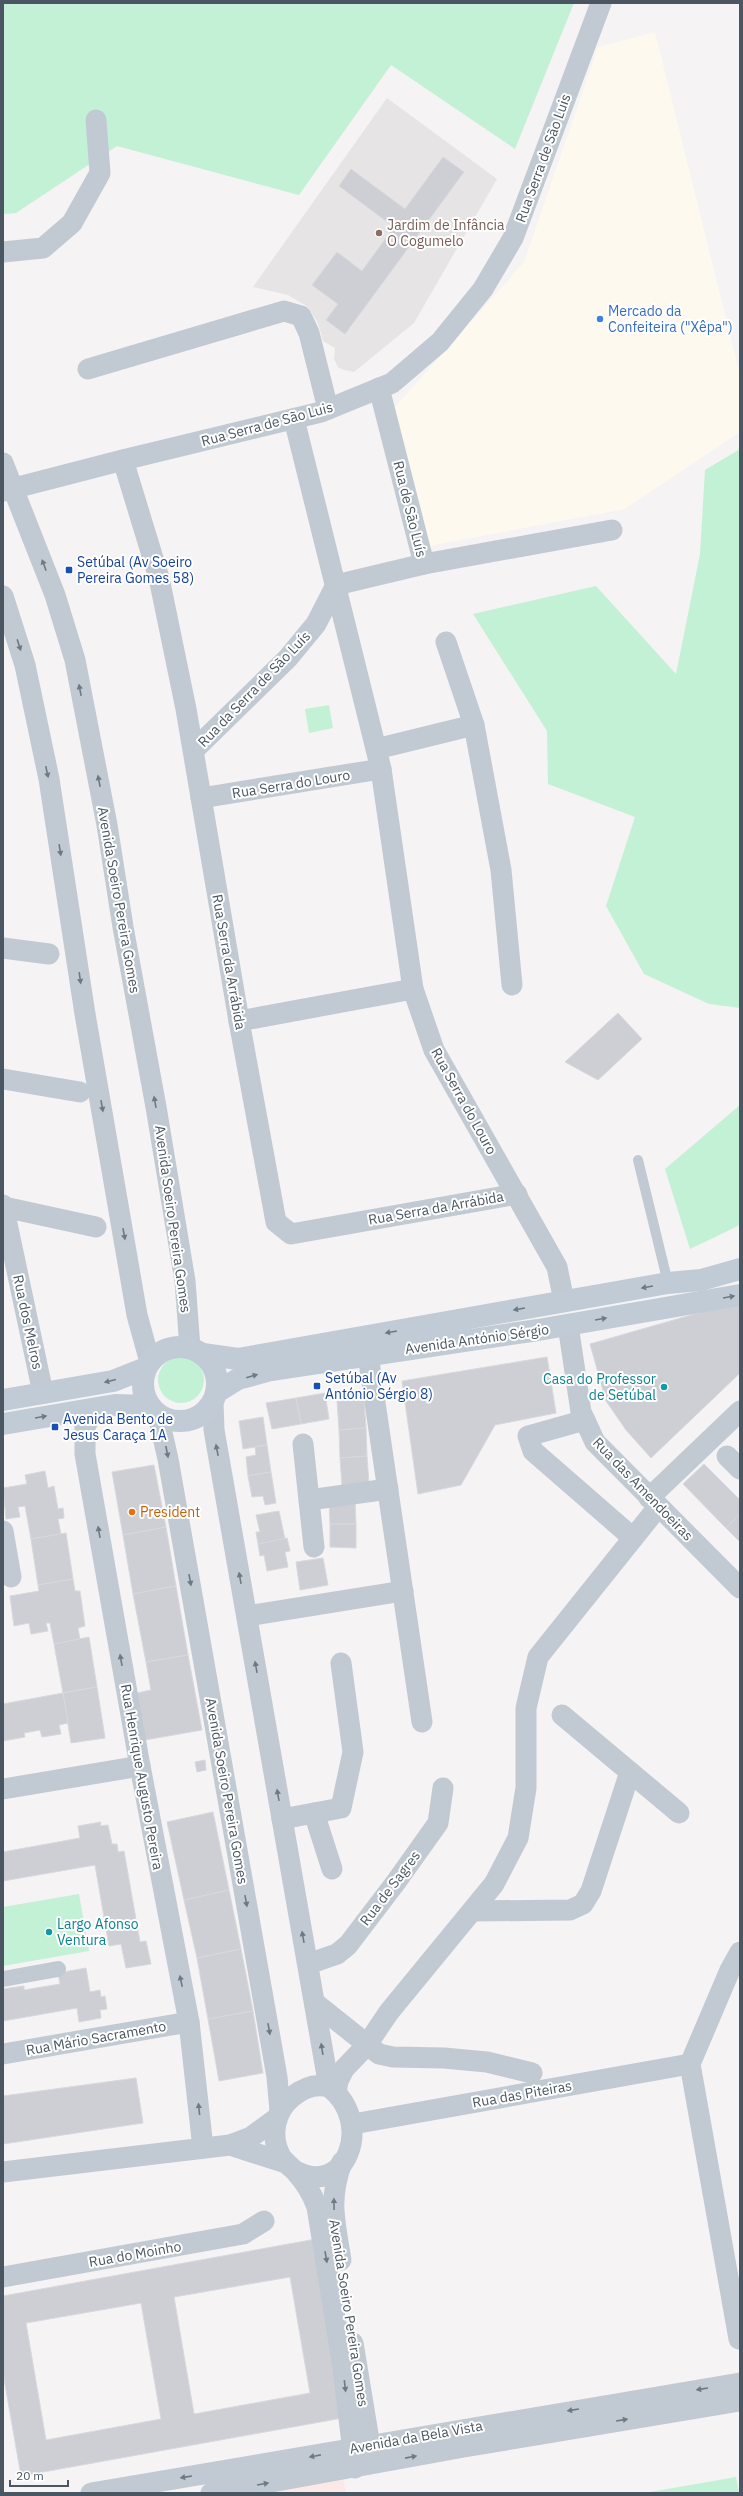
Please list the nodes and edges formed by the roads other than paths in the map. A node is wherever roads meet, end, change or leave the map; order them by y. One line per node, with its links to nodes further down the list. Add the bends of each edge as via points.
1 (601, 3): 5 (street, Rua Serra de São Luis, via 513,238 483,289 440,342 392,383)
2 (96, 120): 3 (street, via 100,173 72,223 42,248)
3 (3, 252)
4 (88, 369): 6 (street, via 284,311 301,316)
5 (379, 388): 6 (street, Rua Serra de São Luis); 12 (street, Rua de São Luís)
6 (328, 409): 7 (street, Rua Serra de São Luis)
7 (294, 419): 8 (street, Rua Serra de São Luis); 13 (street)
8 (123, 460): 10 (street, Rua Serra de São Luis); 18 (street, Rua Serra da Arrábida, via 159,578)
9 (3, 463): 10 (street, Avenida Soeiro Pereira Gomes)
10 (9, 490): 38 (street, Avenida Soeiro Pereira Gomes, one-way to 10, via 123,927 108,825 75,660 55,595)
11 (612, 530): 12 (street)
12 (424, 564): 13 (street, Rua de São Luís)
13 (336, 585): 17 (street); 18 (street, Rua da Serra de São Luís, via 316,624 288,658)
14 (3, 596): 40 (street, Avenida Soeiro Pereira Gomes, one-way to 40, via 25,665 49,778 87,1021)
15 (446, 642): 16 (street)
16 (474, 725): 17 (street); 23 (street, via 501,870)
17 (376, 748): 19 (street, Rua Serra do Louro)
18 (194, 750): 20 (street, Rua Serra da Arrábida)
19 (381, 769): 20 (street, Rua Serra do Louro); 24 (street, Rua Serra do Louro)
20 (201, 798): 25 (street, Rua Serra da Arrábida)
21 (3, 948): 22 (street)
22 (49, 954)
23 (512, 986)
24 (413, 989): 25 (street); 29 (street, Rua Serra do Louro, via 434,1050)
25 (239, 1021): 29 (street, Rua Serra da Arrábida, via 276,1222 291,1234)
26 (3, 1079): 27 (street)
27 (80, 1092)
28 (638, 1160): 34 (lane)
29 (517, 1194): 36 (street, Rua Serra do Louro, via 557,1267)
30 (3, 1206): 31 (street); 32 (street, Rua dos Melros)
31 (96, 1227)
32 (9, 1268): 41 (street, Rua dos Melros)
33 (740, 1269): 34 (main road, Avenida António Sérgio, via 701,1280)
34 (668, 1283): 36 (main road, Avenida António Sérgio, one-way to 36)
35 (740, 1295): 37 (main road, Avenida António Sérgio, one-way to 35)
36 (564, 1301): 38 (main road, Avenida António Sérgio, one-way to 38, via 238,1359)
37 (568, 1325): 39 (main road, Avenida António Sérgio); 47 (street, Rua das Amendoeiras)
38 (196, 1351): 40 (main road, via 167,1349); 42 (main road, Avenida Soeiro Pereira Gomes, via 212,1364 217,1378)
39 (368, 1355): 42 (main road, Avenida António Sérgio, one-way to 39, via 238,1380 271,1370); 50 (street)
40 (148, 1365): 41 (main road, one-way to 41, via 113,1381); 45 (main road, Avenida Soeiro Pereira Gomes, via 143,1381 144,1394)
41 (43, 1393): 43 (main road)
42 (215, 1397): 45 (main road, via 205,1412 194,1419 182,1422 169,1420); 59 (street, Avenida Soeiro Pereira Gomes, one-way to 42, via 214,1430)
43 (3, 1400)
44 (94, 1409): 45 (main road, via 115,1405); 48 (main road, one-way to 44); 63 (street, Rua Henrique Augusto Pereira, one-way to 44, via 85,1454 83,1435)
45 (154, 1410): 85 (street, Avenida Soeiro Pereira Gomes, one-way to 85, via 167,1452 234,1828 277,2077)
46 (740, 1411): 52 (street)
47 (584, 1420): 52 (street, Rua das Amendoeiras, via 595,1442); 53 (street, via 528,1436 533,1452)
48 (3, 1424)
49 (303, 1444): 51 (street)
50 (388, 1489): 51 (street); 58 (street)
51 (309, 1500): 55 (street)
52 (654, 1502): 53 (street); 57 (street, Rua das Amendoeiras)
53 (633, 1538): 71 (street, via 538,1656 526,1708 526,1788 518,1838 494,1884)
54 (4, 1540): 56 (street)
55 (314, 1547)
56 (11, 1577)
57 (740, 1588)
58 (403, 1591): 59 (street); 62 (street)
59 (247, 1616): 69 (street, Avenida Soeiro Pereira Gomes, one-way to 59)
60 (341, 1663): 67 (street, via 353,1752 341,1808)
61 (562, 1715): 64 (street)
62 (422, 1722)
63 (140, 1766): 66 (street); 78 (street, Rua Henrique Augusto Pereira, one-way to 63)
64 (630, 1772): 68 (street); 71 (street, via 591,1891 583,1904 570,1910)
65 (443, 1788): 73 (street, Rua de Sagres, via 438,1823 348,1945 337,1954)
66 (3, 1789)
67 (314, 1813): 69 (street); 70 (street)
68 (679, 1813)
69 (282, 1819): 73 (street, Avenida Soeiro Pereira Gomes, one-way to 69)
70 (332, 1869)
71 (473, 1911): 77 (street)
72 (740, 1952): 82 (street)
73 (308, 1964): 76 (street, Avenida Soeiro Pereira Gomes)
74 (58, 1969): 75 (street)
75 (3, 1979)
76 (314, 2003): 79 (street); 84 (street, Avenida Soeiro Pereira Gomes, one-way to 76)
77 (389, 2012): 79 (street, via 361,2025); 80 (street)
78 (189, 2022): 81 (street, Rua Mário Sacramento); 88 (street, Rua Henrique Augusto Pereira, one-way to 78)
79 (342, 2025): 80 (street)
80 (366, 2046): 83 (street, via 379,2054 393,2057 487,2062); 84 (street, via 344,2069)
81 (3, 2054)
82 (690, 2064): 86 (street, Rua das Piteiras); 94 (street)
83 (532, 2073)
84 (333, 2090): 85 (street, via 312,2086 298,2092); 86 (street, Avenida Soeiro Pereira Gomes, via 345,2104)
85 (278, 2114): 87 (street, via 251,2137); 90 (street, Avenida Soeiro Pereira Gomes, via 276,2142 280,2155)
86 (353, 2124): 89 (street, Avenida Soeiro Pereira Gomes, via 353,2139)
87 (230, 2145): 88 (street); 90 (street)
88 (203, 2148): 91 (street)
89 (342, 2162): 90 (street, Avenida Soeiro Pereira Gomes, via 326,2176 304,2176); 97 (street, Avenida Soeiro Pereira Gomes, one-way to 89, via 334,2218 334,2184)
90 (290, 2167): 97 (street, Avenida Soeiro Pereira Gomes, one-way to 97, via 308,2186 317,2207 341,2354)
91 (3, 2172)
92 (264, 2221): 93 (street, Rua do Moinho, via 242,2234)
93 (3, 2277)
94 (739, 2340)
95 (740, 2383): 97 (street, Avenida da Bela Vista, one-way to 97)
96 (740, 2401): 97 (street, Avenida da Bela Vista, one-way to 96, via 480,2444)
97 (362, 2456): 98 (street, Avenida da Bela Vista, one-way to 98); 99 (street, Avenida da Bela Vista, one-way to 97)
98 (91, 2493)
99 (211, 2493)

